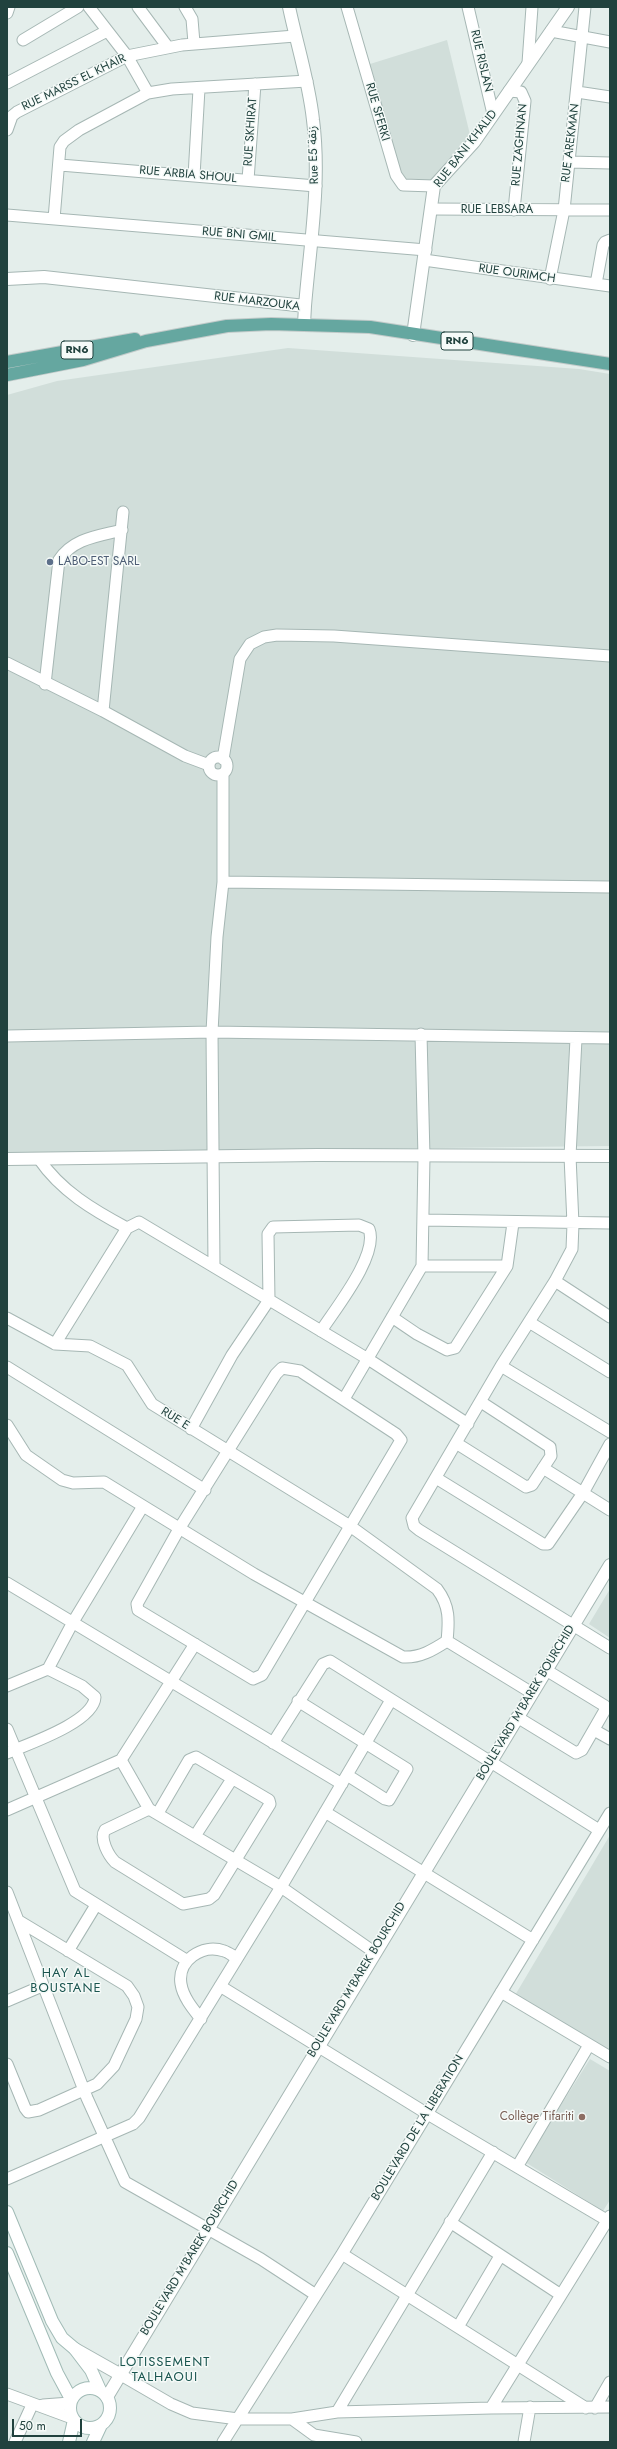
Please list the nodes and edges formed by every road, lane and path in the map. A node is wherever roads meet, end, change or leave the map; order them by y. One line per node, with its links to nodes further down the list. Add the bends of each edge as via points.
1 (9, 7): 12 (street)
2 (78, 7): 17 (street)
3 (89, 7): 13 (street)
4 (138, 7): 20 (street)
5 (185, 7): 19 (street, via 192,19)
6 (289, 7): 15 (street, Rue E5 زنقة)
7 (347, 7): 40 (street, RUE SFERKI, via 396,175 404,185)
8 (468, 7): 32 (street, RUE RISLAN)
9 (532, 7): 22 (street)
10 (568, 7): 14 (street, RUE BANI KHALID)
11 (585, 7): 16 (street, RUE AREKMAN)
12 (7, 13)
13 (107, 31): 21 (street); 24 (street)
14 (551, 31): 16 (street); 22 (street, RUE BANI KHALID)
15 (295, 36): 19 (street, RUE MARSS EL KHAIR); 23 (street, Rue E5 زنقة)
16 (583, 37): 18 (street); 28 (street, RUE AREKMAN)
17 (23, 40)
18 (610, 42)
19 (194, 43): 20 (street, RUE MARSS EL KHAIR)
20 (167, 46): 21 (street, RUE MARSS EL KHAIR)
21 (127, 56): 29 (street); 31 (street, RUE MARSS EL KHAIR)
22 (528, 63): 27 (street, RUE BANI KHALID)
23 (307, 81): 25 (street); 39 (street, Rue E5 زنقة, via 314,127)
24 (7, 83)
25 (255, 84): 26 (street); 38 (street, RUE SKHIRAT)
26 (200, 89): 29 (street); 37 (street)
27 (509, 91): 32 (street, RUE BANI KHALID); 42 (street, RUE ZAGHNAN, via 521,92 525,101)
28 (577, 92): 30 (street); 34 (street, RUE AREKMAN)
29 (148, 93): 36 (street, via 70,135 60,147)
30 (610, 97)
31 (9, 113): 33 (street, RUE MARSS EL KHAIR)
32 (493, 114): 40 (street, RUE BANI KHALID, via 462,157)
33 (7, 130)
34 (569, 162): 35 (street); 43 (street, RUE AREKMAN)
35 (610, 163)
36 (60, 165): 37 (street, RUE ARBIA SHOUL); 46 (street)
37 (194, 176): 38 (street, RUE ARBIA SHOUL)
38 (248, 180): 39 (street, RUE ARBIA SHOUL)
39 (316, 186): 48 (street, Rue E5 زنقة)
40 (434, 186): 41 (street, RUE BANI KHALID)
41 (431, 209): 42 (street, RUE LEBSARA); 49 (street, RUE BANI KHALID)
42 (514, 210): 43 (street, RUE LEBSARA)
43 (564, 210): 44 (street, RUE LEBSARA); 51 (street, RUE AREKMAN)
44 (610, 210)
45 (7, 215): 46 (street, RUE BNI GMIL)
46 (54, 219): 48 (street, RUE BNI GMIL)
47 (610, 240): 52 (street, via 603,245)
48 (311, 241): 49 (street, RUE BNI GMIL); 54 (street, Rue E5 زنقة)
49 (425, 255): 51 (street, RUE OURIMCH); 56 (street, RUE BANI KHALID)
50 (7, 279): 54 (street, RUE MARZOUKA, via 44,278)
51 (550, 279): 52 (street, RUE OURIMCH)
52 (596, 284): 53 (street, RUE OURIMCH)
53 (610, 286)
54 (305, 306): 55 (street, RUE MARZOUKA)
55 (304, 324): 56 (main road, RUE MARZOUKA / RN6, via 370,327); 57 (main road, RN6, via 227,326)
56 (413, 335): 59 (main road, RUE MARZOUKA / RN6)
57 (146, 341): 58 (main road, RN6, via 132,339); 60 (main road, RN6, via 90,358)
58 (7, 362)
59 (610, 364)
60 (7, 375)
61 (123, 512): 62 (street)
62 (122, 530): 65 (street, via 83,540 67,548 60,560); 66 (street)
63 (610, 656): 67 (street, via 334,636 264,637 250,644 240,659)
64 (7, 663): 65 (street)
65 (45, 684): 66 (street)
66 (103, 711): 68 (street, via 185,756)
67 (224, 759): 68 (street, via 213,758); 69 (street, via 228,768)
68 (209, 765): 69 (street, via 213,774)
69 (223, 775): 70 (street)
70 (223, 882): 71 (street); 72 (street)
71 (610, 886)
72 (212, 1032): 73 (street); 74 (street); 80 (street)
73 (421, 1034): 76 (street); 79 (street)
74 (7, 1036)
75 (610, 1038): 76 (street)
76 (576, 1039): 77 (street)
77 (570, 1156): 78 (street); 79 (street); 86 (street)
78 (610, 1156)
79 (424, 1157): 80 (street, via 317,1155); 83 (street)
80 (214, 1158): 82 (street); 88 (street)
81 (7, 1159): 82 (street)
82 (39, 1159): 87 (street, via 59,1185)
83 (424, 1220): 84 (street); 89 (street)
84 (513, 1223): 86 (street); 90 (street)
85 (610, 1223): 86 (street)
86 (573, 1224): 91 (street, via 573,1246)
87 (127, 1228): 88 (street, via 134,1223 143,1224); 98 (street)
88 (214, 1266): 92 (street)
89 (422, 1266): 90 (street); 93 (street)
90 (507, 1266): 93 (street, via 453,1349 442,1348)
91 (555, 1281): 94 (street); 96 (street)
92 (269, 1300): 97 (street); 97 (street, via 268,1234 272,1228 366,1226 370,1233 370,1242 364,1263); 107 (street, via 232,1355)
93 (392, 1317): 99 (street)
94 (610, 1317)
95 (7, 1318): 98 (street, RUE E)
96 (529, 1322): 100 (street); 102 (street)
97 (320, 1331): 99 (street)
98 (56, 1344): 107 (street, RUE E, via 90,1346 127,1365 152,1404)
99 (368, 1359): 103 (street); 105 (street)
100 (501, 1366): 104 (street); 108 (street)
101 (7, 1367): 114 (street)
102 (610, 1372)
103 (344, 1400): 111 (street, via 300,1371 282,1368); 118 (street, via 396,1434 401,1440)
104 (481, 1402): 105 (street); 112 (street, via 550,1447 552,1453)
105 (468, 1424): 109 (street)
106 (7, 1425): 116 (street, via 26,1455 62,1480 72,1483 104,1482)
107 (191, 1429): 111 (street, RUE E)
108 (610, 1432)
109 (456, 1443): 112 (street, via 526,1487 532,1485); 113 (street)
110 (610, 1444): 115 (street)
111 (228, 1451): 114 (street); 118 (street, RUE E)
112 (544, 1468): 115 (street)
113 (436, 1478): 115 (street, via 546,1545 553,1539); 124 (street, via 413,1516 414,1526)
114 (205, 1490): 119 (street)
115 (583, 1493): 117 (street)
116 (142, 1506): 119 (street); 123 (street)
117 (610, 1510)
118 (350, 1526): 122 (street); 125 (street, RUE E, via 437,1589 448,1609)
119 (179, 1529): 122 (street); 126 (street, via 138,1599 137,1607)
120 (610, 1565): 124 (street, BOULEVARD M'BAREK BOURCHID)
121 (7, 1583): 123 (street)
122 (306, 1603): 125 (street, via 403,1657 412,1658); 126 (street, via 262,1675 256,1679 249,1678)
123 (73, 1622): 128 (street); 130 (street)
124 (573, 1626): 127 (street); 129 (street, BOULEVARD M'BAREK BOURCHID)
125 (447, 1641): 132 (street)
126 (194, 1644): 130 (street)
127 (610, 1648)
128 (48, 1669): 131 (street); 141 (street, via 92,1693 94,1703 88,1713 78,1721)
129 (546, 1670): 132 (street, BOULEVARD M'BAREK BOURCHID); 137 (street, via 605,1706 606,1710)
130 (172, 1682): 139 (street); 142 (street)
131 (7, 1686)
132 (532, 1693): 135 (street, BOULEVARD M'BAREK BOURCHID)
133 (391, 1700): 134 (street, via 328,1660); 140 (street); 143 (street)
134 (298, 1701): 139 (street); 140 (street)
135 (517, 1717): 137 (street, via 576,1753 582,1750); 143 (street, BOULEVARD M'BAREK BOURCHID)
136 (7, 1729): 141 (street)
137 (594, 1730): 138 (street)
138 (610, 1739)
139 (273, 1743): 145 (street)
140 (366, 1743): 145 (street); 145 (street, via 407,1768 393,1797 385,1799)
141 (11, 1751): 146 (street)
142 (121, 1760): 146 (street); 148 (street)
143 (490, 1762): 151 (street); 154 (street, BOULEVARD M'BAREK BOURCHID)
144 (232, 1779): 148 (street, via 192,1757); 152 (street); 153 (street, via 269,1800 270,1804)
145 (344, 1779): 149 (street)
146 (35, 1799): 147 (street); 157 (street, via 75,1891)
147 (7, 1810)
148 (154, 1811): 152 (street); 153 (street, via 105,1830 103,1837 110,1855 116,1862 180,1903 209,1900)
149 (325, 1812): 154 (street); 155 (street)
150 (610, 1813): 151 (street, BOULEVARD DE LA LIBERATION)
151 (599, 1830): 159 (street, BOULEVARD DE LA LIBERATION)
152 (195, 1836): 153 (street)
153 (236, 1860): 155 (street)
154 (421, 1874): 159 (street); 161 (street, BOULEVARD M'BAREK BOURCHID)
155 (281, 1887): 161 (street); 162 (street)
156 (7, 1892): 158 (street)
157 (96, 1905): 160 (street); 163 (street)
158 (19, 1921): 160 (street); 164 (street)
159 (533, 1940): 166 (street, BOULEVARD DE LA LIBERATION)
160 (68, 1951): 173 (street, via 128,1986 138,2007 136,2019 114,2066 97,2084)
161 (374, 1952): 169 (street, BOULEVARD M'BAREK BOURCHID)
162 (237, 1958): 163 (street, via 223,1950 211,1950 199,1952); 165 (street)
163 (186, 1960): 168 (street, via 180,1983 183,1993)
164 (42, 1986): 167 (street); 173 (street)
165 (220, 1986): 168 (street); 169 (street)
166 (500, 1992): 170 (street); 174 (street, BOULEVARD DE LA LIBERATION)
167 (7, 2001)
168 (201, 2019): 175 (street, via 139,2118 133,2124)
169 (318, 2045): 174 (street); 182 (street, BOULEVARD M'BAREK BOURCHID)
170 (589, 2045): 171 (street); 177 (street)
171 (610, 2057)
172 (7, 2064): 173 (street, via 28,2112 39,2110)
173 (84, 2089): 175 (street)
174 (426, 2113): 176 (street); 184 (street, BOULEVARD DE LA LIBERATION)
175 (103, 2136): 178 (street); 182 (street, via 125,2182)
176 (493, 2152): 177 (street); 181 (street)
177 (516, 2167): 180 (street)
178 (7, 2179)
179 (7, 2212): 186 (street)
180 (609, 2219): 190 (street)
181 (450, 2222): 185 (street); 188 (street)
182 (207, 2229): 189 (street); 194 (street, BOULEVARD M'BAREK BOURCHID)
183 (7, 2253): 187 (street)
184 (342, 2254): 188 (street); 189 (street, BOULEVARD DE LA LIBERATION)
185 (500, 2256): 190 (street); 191 (street)
186 (27, 2261): 187 (street); 192 (street, via 52,2321 62,2338)
187 (10, 2268): 198 (street)
188 (406, 2294): 191 (street); 204 (street)
189 (316, 2295): 207 (street, BOULEVARD DE LA LIBERATION)
190 (561, 2295): 193 (street)
191 (458, 2327): 193 (street)
192 (75, 2349): 194 (street); 196 (street)
193 (517, 2364): 201 (street); 202 (street)
194 (120, 2375): 196 (street, BOULEVARD M'BAREK BOURCHID); 207 (street, via 192,2413)
195 (610, 2382): 202 (street)
196 (104, 2393): 198 (street, via 84,2388); 208 (street, via 110,2412)
197 (7, 2394): 199 (street)
198 (71, 2401): 199 (street); 206 (street)
199 (33, 2405): 206 (street); 209 (street)
200 (530, 2407): 201 (street); 202 (street); 214 (street)
201 (491, 2408): 204 (street)
202 (590, 2408): 203 (street)
203 (610, 2408)
204 (337, 2412): 205 (street)
205 (292, 2418): 207 (street); 213 (street, via 314,2435)
206 (73, 2419): 208 (street, via 84,2427); 210 (street)
207 (238, 2420): 212 (street, BOULEVARD DE LA LIBERATION)
208 (101, 2425): 211 (street)
209 (15, 2442)
210 (69, 2442)
211 (95, 2442)
212 (223, 2442)
213 (356, 2442)
214 (524, 2442)

